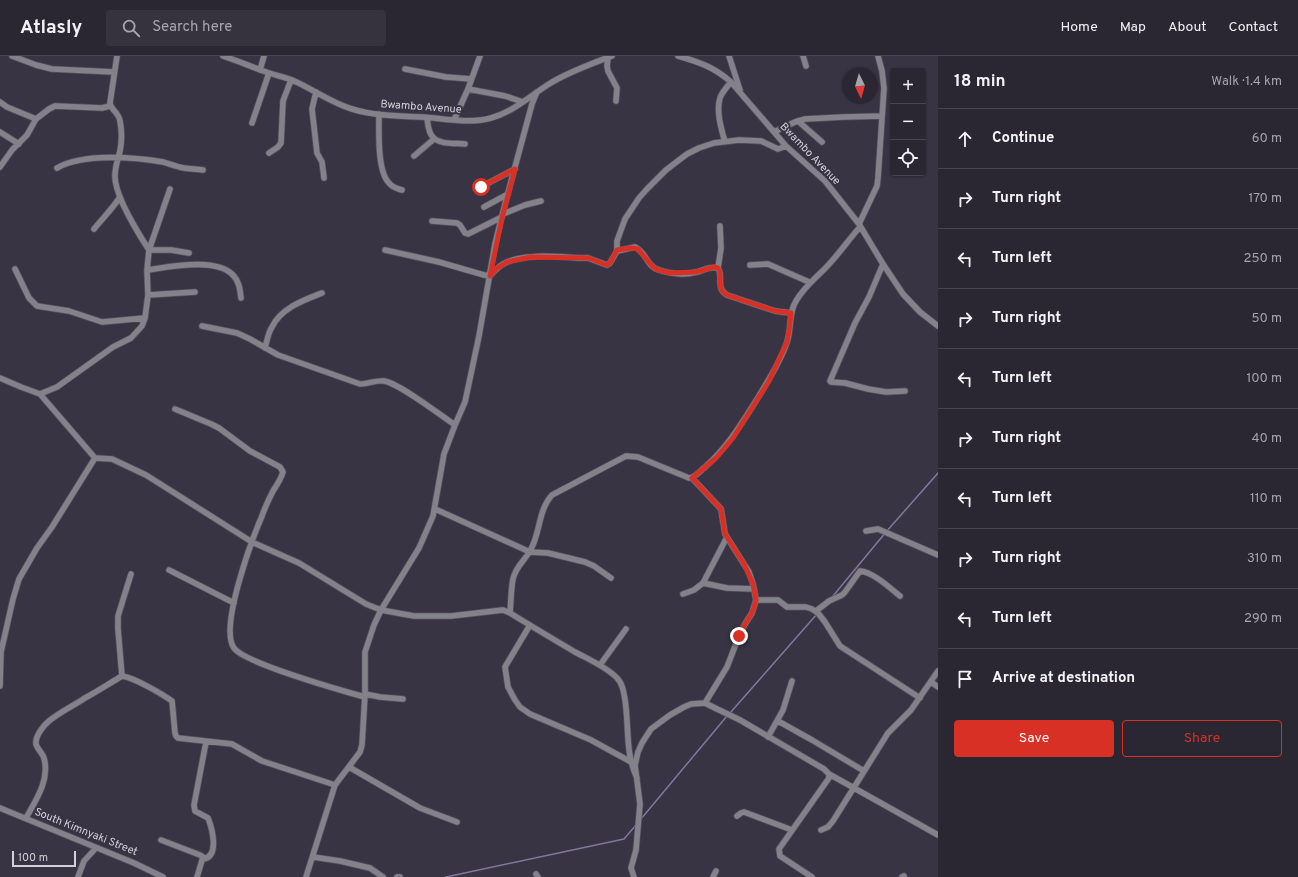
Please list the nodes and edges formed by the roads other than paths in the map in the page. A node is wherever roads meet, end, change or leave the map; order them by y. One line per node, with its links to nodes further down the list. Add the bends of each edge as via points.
1 (12, 56): 14 (street, via 52,69)
2 (117, 56): 14 (street)
3 (223, 56): 13 (street, Bwambo Avenue)
4 (264, 56): 13 (street)
5 (480, 56): 16 (street)
6 (678, 56): 18 (street, Bwambo Avenue, via 708,66)
7 (729, 56): 22 (street)
8 (803, 56): 11 (street)
9 (878, 56): 28 (street, via 883,78)
10 (610, 57): 21 (street, Bwambo Avenue, via 560,78); 23 (street, via 607,66 617,88)
11 (806, 66)
12 (405, 69): 16 (street)
13 (260, 70): 15 (street, Bwambo Avenue)
14 (114, 72): 26 (street)
15 (269, 73): 17 (street, Bwambo Avenue); 33 (street)
16 (471, 79): 19 (street)
17 (290, 80): 20 (street, Bwambo Avenue); 42 (street, via 283,101 281,144)
18 (731, 82): 22 (street, Bwambo Avenue); 37 (street, via 719,104)
19 (468, 89): 25 (street); 31 (street)
20 (316, 92): 27 (street, Bwambo Avenue, via 352,109); 49 (street, via 312,109 317,153 322,162)
21 (537, 92): 25 (street, Bwambo Avenue); 47 (street)
22 (741, 93): 35 (street, Bwambo Avenue)
23 (616, 101)
24 (0, 102): 30 (street)
25 (523, 102): 31 (street, Bwambo Avenue, via 492,118)
26 (110, 106): 30 (street, via 56,106); 44 (street, via 120,119 122,135)
27 (379, 114): 29 (street, Bwambo Avenue); 52 (street, via 382,172 388,183)
28 (882, 116): 32 (street); 60 (street, via 877,186)
29 (427, 118): 31 (street, Bwambo Avenue); 36 (street, via 430,133)
30 (36, 119): 39 (street)
31 (454, 120)
32 (798, 121): 35 (street); 38 (street)
33 (252, 123)
34 (0, 132): 39 (street)
35 (774, 132): 41 (street, Bwambo Avenue)
36 (434, 138): 40 (street, via 448,143); 43 (street)
37 (724, 142): 41 (street, via 761,141 778,149); 64 (street, via 687,154 647,189 625,219 617,241)
38 (822, 142)
39 (19, 144): 45 (street)
40 (465, 144)
41 (786, 146): 60 (street, Bwambo Avenue, via 825,181)
42 (269, 152)
43 (414, 156)
44 (118, 158): 46 (street, via 75,161); 48 (street); 54 (street, via 115,182)
45 (0, 167)
46 (57, 168)
47 (515, 169): 51 (street); 53 (street)
48 (202, 170)
49 (324, 178)
50 (170, 189): 62 (street)
51 (477, 189)
52 (402, 190)
53 (508, 194): 56 (street); 57 (street)
54 (120, 197): 61 (street); 62 (street)
55 (541, 201): 57 (street, via 525,205)
56 (484, 207)
57 (502, 216): 58 (street, via 468,234 457,223); 71 (street)
58 (432, 221)
59 (720, 226): 68 (street, via 721,248)
60 (860, 226): 66 (street, Bwambo Avenue); 72 (street, via 832,261)
61 (94, 229)
62 (149, 250): 65 (street); 70 (street)
63 (385, 250): 71 (street)
64 (617, 250): 68 (street, via 638,249 653,267 670,273); 71 (street, via 607,265 588,258 531,257 507,262)
65 (189, 253)
66 (883, 264): 80 (street, Bwambo Avenue, via 903,294); 83 (street, via 830,380 868,389)
67 (750, 265): 72 (street, via 768,264)
68 (718, 268): 77 (street, via 722,292 775,311)
69 (15, 269): 78 (street, via 29,298 37,306 69,311 102,322)
70 (147, 270): 75 (street); 76 (street, via 194,264 221,268 232,273 239,285)
71 (490, 276): 86 (street, via 465,402)
72 (809, 282): 77 (street)
73 (195, 292): 75 (street)
74 (322, 293): 81 (street, via 292,306 283,313 271,327)
75 (148, 295): 78 (street)
76 (241, 298)
77 (791, 313): 88 (street, via 787,342 769,381 733,438 716,458)
78 (145, 318): 84 (street, via 142,326 131,338 57,387)
79 (202, 326): 81 (street, via 237,333)
80 (938, 326)
81 (265, 348): 86 (street, via 360,384 390,382)
82 (0, 378): 84 (street)
83 (905, 392)
84 (40, 394): 87 (street)
85 (175, 409): 92 (street, via 211,424 282,470 283,473)
86 (455, 425): 89 (street, via 444,454)
87 (95, 458): 92 (street, via 112,459 146,475); 109 (street, via 19,579)
88 (692, 478): 91 (street, via 721,509); 93 (street, via 638,457 622,458 558,492 548,500)
89 (435, 509): 93 (street); 104 (street, via 419,548)
90 (866, 531): 94 (street, via 882,531)
91 (726, 537): 98 (street); 99 (street, via 749,572)
92 (252, 542): 103 (street); 104 (street, via 299,563 366,604)
93 (530, 552): 97 (street, via 548,553 586,562); 106 (street, via 519,564 513,578)
94 (938, 555)
95 (169, 570): 103 (street)
96 (131, 574): 112 (street, via 118,616)
97 (611, 578)
98 (703, 584): 99 (street, via 732,589); 100 (street)
99 (754, 589): 102 (street)
100 (683, 594)
101 (900, 596): 105 (street, via 884,583 860,570 842,595)
102 (756, 600): 105 (street, via 778,600 788,607 806,607); 120 (street, via 727,666)
103 (234, 603): 117 (street, via 230,630 233,648 238,652 302,678)
104 (381, 610): 106 (street, via 414,616 451,616 500,610); 117 (street, via 365,652)
105 (816, 611): 118 (street, via 840,646)
106 (510, 613): 107 (street)
107 (530, 625): 110 (street); 124 (street, via 505,667 508,687 515,700 530,714 591,740)
108 (626, 629): 110 (street)
109 (0, 652): 115 (street)
110 (600, 665): 124 (street, via 616,677 624,692)
111 (938, 671): 114 (street)
112 (122, 676): 123 (street, via 172,701 176,736); 133 (street, via 48,722 36,738 36,745 44,756 45,773 43,785)
113 (792, 681): 121 (street)
114 (931, 682): 116 (street); 118 (street)
115 (0, 686)
116 (938, 687)
117 (365, 696): 119 (street); 125 (street, via 362,745 360,752)
118 (920, 698): 126 (street, via 908,714 894,725)
119 (403, 699)
120 (705, 703): 122 (street); 128 (street, via 684,707 651,729 638,752 635,765)
121 (778, 721): 122 (street); 126 (street)
122 (768, 737): 127 (street)
123 (206, 742): 129 (street, via 232,744 262,761); 141 (street, via 194,808 208,818 214,844 209,857)
124 (631, 762): 128 (street)
125 (348, 767): 129 (street); 134 (street, via 420,808)
126 (864, 771): 130 (street)
127 (829, 774): 130 (street); 135 (street, via 829,778)
128 (637, 778): 147 (street, via 640,804 636,850 631,868)
129 (334, 785): 140 (street)
130 (854, 788): 136 (street, via 833,821); 137 (street)
131 (0, 808): 133 (street, South Kimnyaki Street)
132 (737, 816): 135 (street, via 744,812)
133 (26, 818): 139 (street, South Kimnyaki Street)
134 (457, 822)
135 (792, 830): 148 (street, via 779,849 779,854)
136 (821, 830)
137 (937, 832)
138 (161, 840): 141 (street, via 200,855)
139 (96, 848): 142 (street, via 84,861); 143 (street, South Kimnyaki Street)
140 (313, 857): 145 (street); 146 (street, via 370,868)
141 (203, 860): 144 (street)
142 (78, 877)
143 (163, 877)
144 (197, 877)
145 (306, 877)
146 (383, 877)
147 (634, 877)
148 (812, 877)

